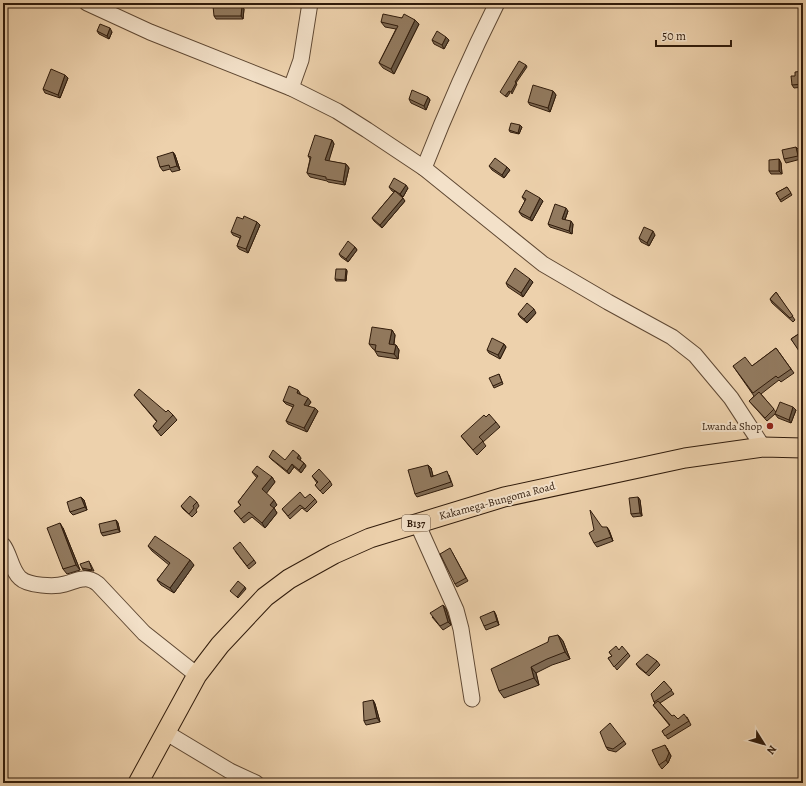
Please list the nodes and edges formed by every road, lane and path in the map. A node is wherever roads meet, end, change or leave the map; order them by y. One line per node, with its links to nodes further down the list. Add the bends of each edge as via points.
1 (87, 3): 4 (street, via 150,32)
2 (310, 3): 4 (street, via 301,60)
3 (498, 3): 5 (street, via 475,47)
4 (291, 88): 5 (street, via 337,112)
5 (424, 168): 6 (street, via 544,264 672,337 695,355 731,398)
6 (763, 447): 7 (main road, Kakamega-Bungoma Road / B137); 8 (main road, Kakamega-Bungoma Road / B137, via 685,458 617,472 504,497)
7 (803, 448)
8 (417, 523): 10 (main road, Kakamega-Bungoma Road / B137, via 370,538 289,579 265,597 220,644); 11 (street, via 456,610)
9 (3, 545): 10 (street, via 19,578 25,582 59,586 83,578 98,584 144,633)
10 (197, 676): 12 (main road, Kakamega-Bungoma Road / B137)
11 (472, 699)
12 (165, 732): 13 (main road, Kakamega-Bungoma Road / B137); 14 (street, via 230,771)
13 (138, 783)
14 (256, 783)

